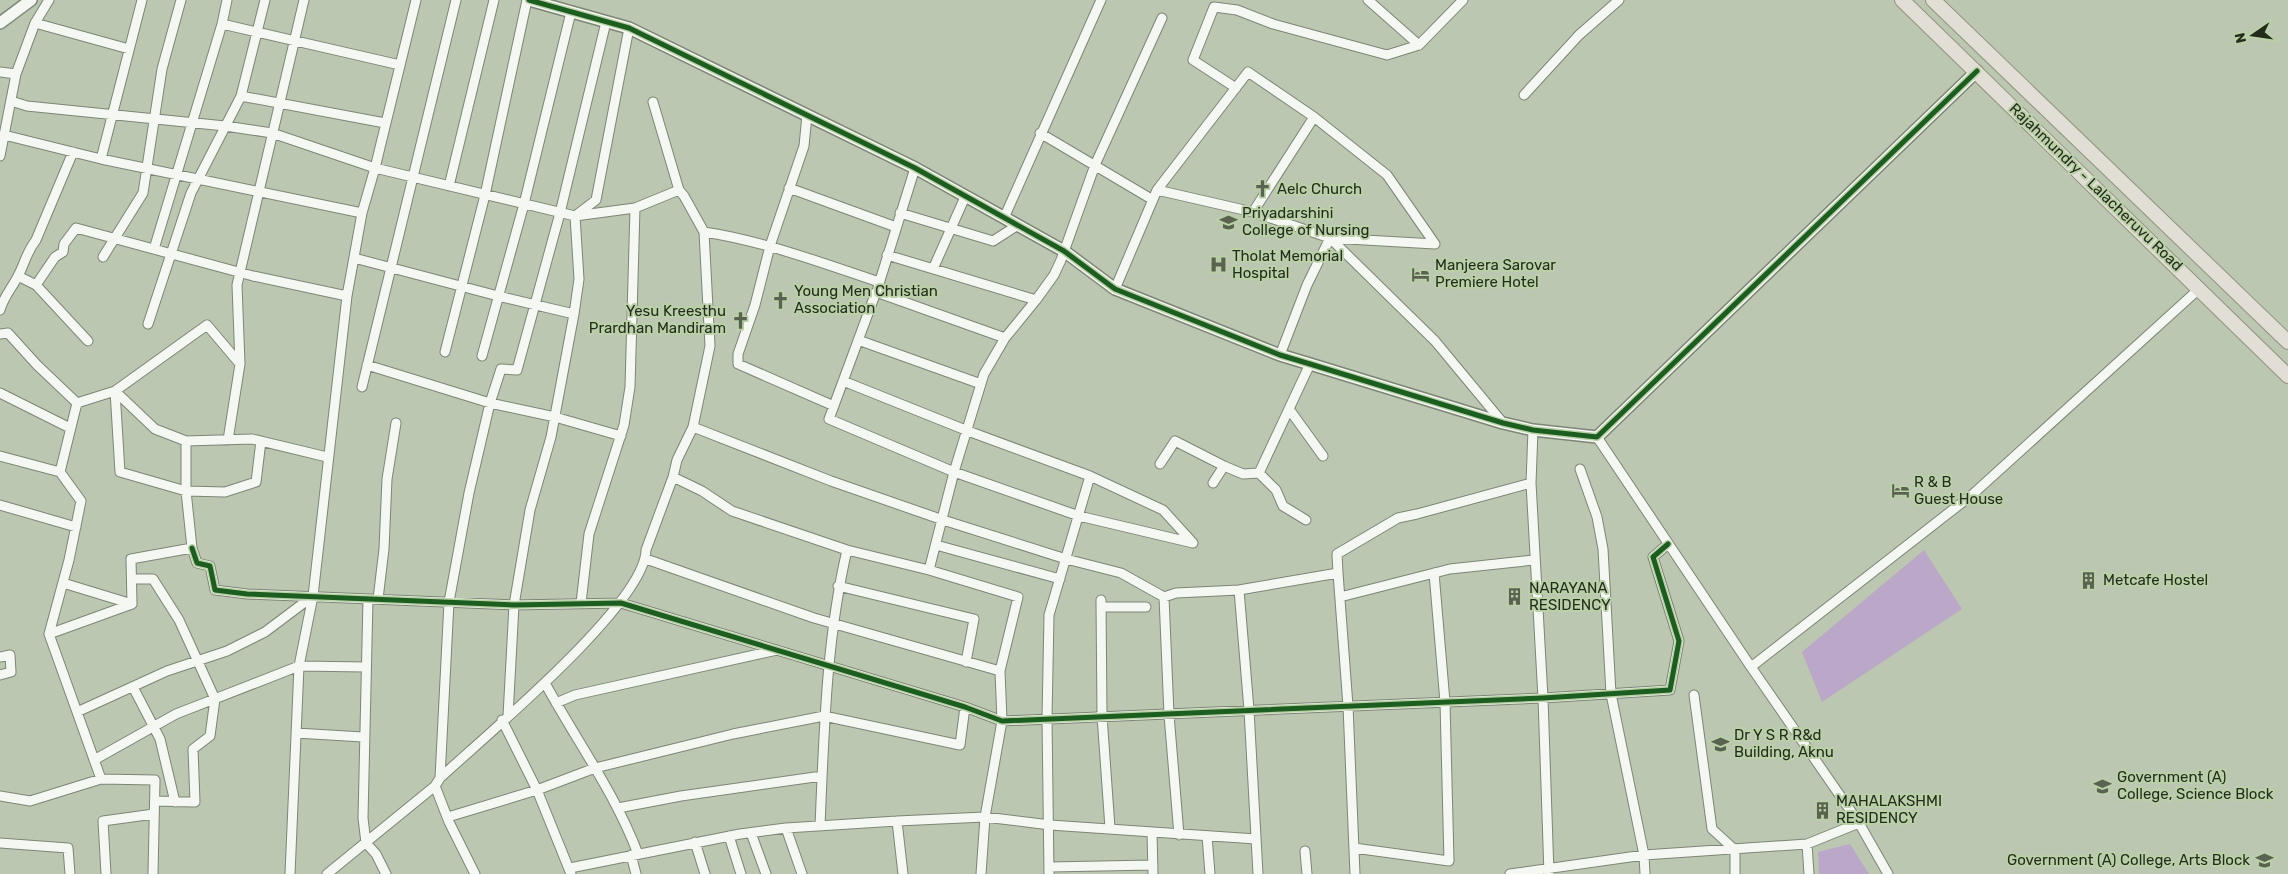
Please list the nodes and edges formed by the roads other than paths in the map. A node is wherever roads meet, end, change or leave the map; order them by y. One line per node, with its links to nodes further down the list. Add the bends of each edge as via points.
1 (49, 0): 22 (street)
2 (142, 0): 28 (street)
3 (181, 0): 42 (street, via 162,69)
4 (227, 0): 23 (street)
5 (265, 0): 25 (street)
6 (304, 0): 26 (street)
7 (416, 0): 29 (street)
8 (456, 0): 57 (street)
9 (494, 0): 59 (street)
10 (528, 0): 18 (street); 64 (street)
11 (1101, 0): 47 (street)
12 (1368, 0): 27 (street)
13 (1463, 0): 27 (street)
14 (1619, 0): 34 (street, via 1578,35)
15 (1902, 0): 30 (main road, Rajahmundry - Lalacheruvu Road)
16 (1933, 0): 109 (main road)
17 (28, 1): 21 (street)
18 (571, 12): 20 (street); 67 (street)
19 (1162, 18): 52 (street)
20 (606, 22): 24 (street); 71 (street)
21 (0, 24)
22 (35, 24): 28 (street); 32 (street)
23 (222, 24): 25 (street); 43 (street)
24 (629, 28): 40 (street); 73 (street, via 596,200)
25 (257, 32): 26 (street); 35 (street)
26 (294, 40): 29 (street); 38 (street)
27 (1419, 45): 33 (street, via 1387,56 1273,24 1237,10 1214,7 1193,60)
28 (129, 49): 39 (street)
29 (400, 65): 44 (street)
30 (1977, 70): 95 (main road, Rajahmundry - Lalacheruvu Road); 134 (street)
31 (0, 72): 32 (street)
32 (16, 74): 36 (street)
33 (1236, 88): 41 (street, via 1248,72); 62 (street)
34 (1524, 95)
35 (241, 96): 38 (street); 45 (street)
36 (11, 101): 39 (street, via 27,106); 48 (street)
37 (653, 102): 61 (street)
38 (279, 103): 44 (street); 46 (street)
39 (111, 114): 42 (street); 51 (street)
40 (807, 116): 54 (street); 60 (street, via 804,146)
41 (1314, 117): 69 (street); 80 (street, via 1386,175 1435,244)
42 (155, 119): 43 (street); 55 (street)
43 (192, 122): 45 (street); 56 (street)
44 (385, 123): 53 (street)
45 (225, 126): 46 (street); 58 (street)
46 (272, 133): 53 (street); 63 (street)
47 (1040, 133): 52 (street); 74 (street)
48 (4, 136): 49 (street); 50 (street)
49 (73, 152): 51 (street); 91 (street)
50 (0, 156)
51 (101, 159): 55 (street)
52 (1095, 165): 66 (street); 83 (street)
53 (375, 168): 57 (street); 70 (street)
54 (915, 168): 65 (street); 72 (street)
55 (147, 169): 56 (street); 79 (street, via 143,193)
56 (176, 175): 58 (street); 82 (street)
57 (413, 178): 59 (street); 88 (street)
58 (198, 180): 63 (street); 84 (street)
59 (450, 186): 64 (street)
60 (789, 188): 76 (street); 81 (street)
61 (679, 190): 68 (street); 78 (street)
62 (1157, 190): 66 (street); 69 (street)
63 (257, 192): 70 (street); 90 (street)
64 (485, 195): 67 (street); 94 (street)
65 (965, 197): 74 (street); 77 (street)
66 (1153, 200): 96 (street)
67 (524, 204): 71 (street); 99 (street)
68 (635, 208): 73 (street); 133 (street, via 630,387)
69 (1253, 212): 80 (street)
70 (362, 213): 87 (street)
71 (560, 213): 73 (street); 101 (street)
72 (900, 213): 76 (street); 77 (street)
73 (575, 216): 103 (street, via 579,279)
74 (1004, 218): 75 (street)
75 (1018, 225): 77 (street, via 992,241); 83 (street)
76 (896, 227): 85 (street)
77 (951, 229): 89 (street)
78 (704, 232): 81 (street); 129 (street, via 710,346)
79 (115, 238): 82 (street); 86 (street); 93 (street, via 76,228 64,244 63,252 54,257)
80 (1330, 238): 111 (street, via 1307,285); 128 (street, via 1435,341)
81 (770, 246): 92 (street); 124 (street, via 738,354 738,364)
82 (154, 249): 84 (street)
83 (1064, 251): 96 (street); 100 (street, via 1054,275)
84 (171, 254): 90 (street); 104 (street)
85 (887, 254): 89 (street); 92 (street)
86 (103, 257)
87 (354, 258): 88 (street); 98 (street)
88 (391, 268): 94 (street); 115 (street)
89 (934, 268): 100 (street)
90 (239, 272): 98 (street); 113 (street, via 236,285)
91 (18, 276): 93 (street); 102 (street, via 4,297)
92 (879, 282): 97 (street)
93 (36, 285): 108 (street)
94 (462, 286): 99 (street); 110 (street)
95 (2200, 288): 116 (main road, Rajahmundry - Lalacheruvu Road); 191 (street, via 1972,494)
96 (1115, 289): 111 (street)
97 (876, 292): 106 (street); 107 (street)
98 (347, 296): 140 (street)
99 (498, 296): 101 (street); 112 (street)
100 (1036, 300): 106 (street)
101 (535, 305): 103 (street); 123 (street, via 517,370 501,369)
102 (0, 310)
103 (574, 314): 126 (street)
104 (148, 324)
105 (0, 334): 122 (street, via 8,332)
106 (1005, 338): 118 (street)
107 (858, 340): 117 (street); 118 (street)
108 (88, 341)
109 (2288, 342)
110 (445, 352)
111 (1280, 355): 114 (street)
112 (482, 356)
113 (240, 364): 120 (street, via 207,325); 135 (street)
114 (1310, 364): 125 (street); 128 (street)
115 (367, 365): 119 (street); 123 (street)
116 (2288, 376)
117 (843, 381): 124 (street); 132 (street)
118 (981, 384): 132 (street)
119 (362, 386)
120 (115, 391): 122 (street); 136 (street, via 155,429); 151 (street, via 120,472)
121 (0, 393): 130 (street)
122 (77, 403): 130 (street)
123 (490, 403): 126 (street); 176 (street)
124 (834, 406): 145 (street, via 829,418)
125 (1289, 409): 139 (street); 146 (street)
126 (555, 418): 133 (street); 180 (street, via 530,510)
127 (396, 423): 175 (street, via 387,479 384,549)
128 (1503, 423): 131 (street)
129 (693, 427): 148 (street, via 677,460); 154 (street, via 831,482)
130 (70, 428): 144 (street)
131 (1532, 430): 134 (street); 150 (street)
132 (968, 431): 145 (street); 147 (street)
133 (621, 436): 179 (street, via 589,534)
134 (1596, 436): 157 (street)
135 (228, 440): 136 (street); 137 (street)
136 (186, 441): 151 (street)
137 (261, 441): 140 (street); 151 (street, via 256,482 226,492)
138 (0, 456): 144 (street)
139 (1323, 456)
140 (327, 458): 172 (street)
141 (1160, 464): 142 (street, via 1175,441)
142 (1224, 466): 146 (street, via 1243,474); 149 (street)
143 (1580, 469): 196 (street, via 1597,517 1603,549)
144 (60, 472): 156 (street, via 81,501)
145 (954, 472): 153 (street); 154 (street)
146 (1260, 473): 155 (street, via 1276,490 1283,506)
147 (1090, 476): 153 (street); 153 (street, via 1162,510 1193,543)
148 (674, 477): 160 (street, via 732,511); 161 (street, via 646,550)
149 (1213, 483)
150 (1531, 483): 163 (street); 165 (street, via 1398,518 1336,554)
151 (186, 491): 159 (street)
152 (0, 505): 156 (street)
153 (1079, 516): 162 (street)
154 (943, 520): 158 (street); 162 (street)
155 (1306, 520)
156 (76, 527): 169 (street)
157 (1668, 544): 191 (street); 196 (street, via 1652,558 1679,641 1670,690)
158 (936, 545): 164 (street); 167 (street)
159 (192, 548): 168 (street, via 131,558); 172 (street, via 197,563 210,566 215,590)
160 (847, 550): 164 (street); 170 (street)
161 (646, 559): 177 (street); 182 (street)
162 (1066, 559): 167 (street); 173 (street, via 1121,573)
163 (1534, 560): 166 (street); 198 (street)
164 (928, 570): 192 (street, via 1018,597)
165 (1338, 573): 171 (street); 174 (street)
166 (1434, 573): 174 (street); 200 (street)
167 (1060, 578): 210 (street, via 1049,615)
168 (132, 579): 178 (street); 186 (street, via 153,578 179,620)
169 (63, 583): 178 (street); 183 (street)
170 (838, 586): 182 (street); 187 (street, via 974,619)
171 (1239, 590): 173 (street, via 1176,593); 204 (street)
172 (313, 596): 175 (street); 186 (street, via 265,632); 188 (street)
173 (1164, 597): 206 (street)
174 (1340, 597): 202 (street)
175 (373, 599): 176 (street); 190 (street)
176 (449, 602): 180 (street); 218 (street)
177 (621, 603): 179 (street); 184 (street); 194 (street)
178 (132, 604): 183 (street)
179 (581, 604): 180 (street)
180 (514, 605): 209 (street)
181 (1146, 607): 208 (street, via 1102,603)
182 (834, 624): 187 (street); 189 (street)
183 (49, 634): 205 (street)
184 (778, 650): 189 (street); 201 (street, via 575,695)
185 (0, 657): 193 (street, via 10,655 11,672)
186 (197, 661): 195 (street); 199 (street)
187 (966, 662): 192 (street)
188 (299, 666): 190 (street); 199 (street); 213 (street)
189 (828, 666): 203 (street); 207 (street)
190 (366, 667): 214 (street)
191 (1750, 667): 230 (street)
192 (1000, 671): 211 (street)
193 (0, 675)
194 (546, 683): 201 (street); 209 (street)
195 (133, 687): 205 (street); 212 (street)
196 (1612, 694): 198 (street); 249 (street)
197 (1694, 695): 246 (street, via 1712,829)
198 (1543, 698): 200 (street); 253 (street)
199 (215, 699): 212 (street); 224 (street, via 210,736 193,749 195,802)
200 (1444, 702): 202 (street); 245 (street, via 1449,861)
201 (556, 703): 216 (street)
202 (1348, 706): 204 (street); 245 (street)
203 (966, 707): 207 (street, via 960,745); 211 (street)
204 (1250, 710): 206 (street); 240 (street)
205 (77, 712): 215 (street)
206 (1169, 715): 208 (street); 237 (street)
207 (824, 716): 216 (street, via 733,734); 217 (street)
208 (1102, 716): 210 (street); 234 (street)
209 (505, 718): 218 (street); 221 (street)
210 (1047, 718): 211 (street); 231 (street)
211 (1002, 721): 228 (street)
212 (153, 727): 215 (street); 224 (street, via 160,739)
213 (296, 733): 214 (street); 257 (street)
214 (364, 737): 241 (street, via 363,818)
215 (94, 760): 219 (street)
216 (595, 768): 221 (street); 225 (street)
217 (822, 776): 225 (street); 232 (street)
218 (440, 778): 220 (street)
219 (100, 779): 222 (street, via 30,801); 223 (street, via 155,780)
220 (435, 786): 227 (street); 241 (street)
221 (537, 790): 227 (street); 252 (street)
222 (0, 796)
223 (154, 801): 224 (street); 226 (street)
224 (175, 802)
225 (618, 808): 248 (street, via 626,822)
226 (154, 814): 255 (street, via 103,821); 256 (street)
227 (448, 817): 260 (street)
228 (985, 818): 229 (street); 231 (street); 267 (street)
229 (897, 821): 232 (street); 266 (street)
230 (1859, 823): 244 (street); 276 (street)
231 (1050, 825): 234 (street); 251 (street)
232 (820, 826): 233 (street)
233 (786, 828): 236 (street); 265 (street)
234 (1110, 828): 235 (street)
235 (1152, 832): 237 (street); 250 (street)
236 (751, 833): 238 (street); 264 (street)
237 (1179, 835): 239 (street)
238 (729, 836): 242 (street); 263 (street)
239 (1207, 836): 240 (street); 268 (street)
240 (1256, 839): 269 (street)
241 (366, 842): 258 (street); 259 (street)
242 (694, 842): 248 (street); 262 (street)
243 (0, 843): 254 (street, via 68,848)
244 (1807, 844): 246 (street); 275 (street)
245 (1354, 848): 271 (street)
246 (1735, 850): 249 (street); 274 (street)
247 (1304, 852): 270 (street)
248 (634, 854): 252 (street); 261 (street)
249 (1644, 855): 253 (street); 273 (street)
250 (1153, 869): 251 (street)
251 (1049, 870)
252 (570, 871)
253 (1549, 872): 272 (street)
254 (70, 874)
255 (106, 874)
256 (153, 874)
257 (290, 874)
258 (327, 874)
259 (386, 874)
260 (476, 874)
261 (636, 874)
262 (705, 874)
263 (741, 874)
264 (766, 874)
265 (802, 874)
266 (903, 874)
267 (981, 874)
268 (1210, 874)
269 (1258, 874)
270 (1307, 874)
271 (1355, 874)
272 (1510, 874)
273 (1645, 874)
274 (1735, 874)
275 (1809, 874)
276 (1888, 874)

